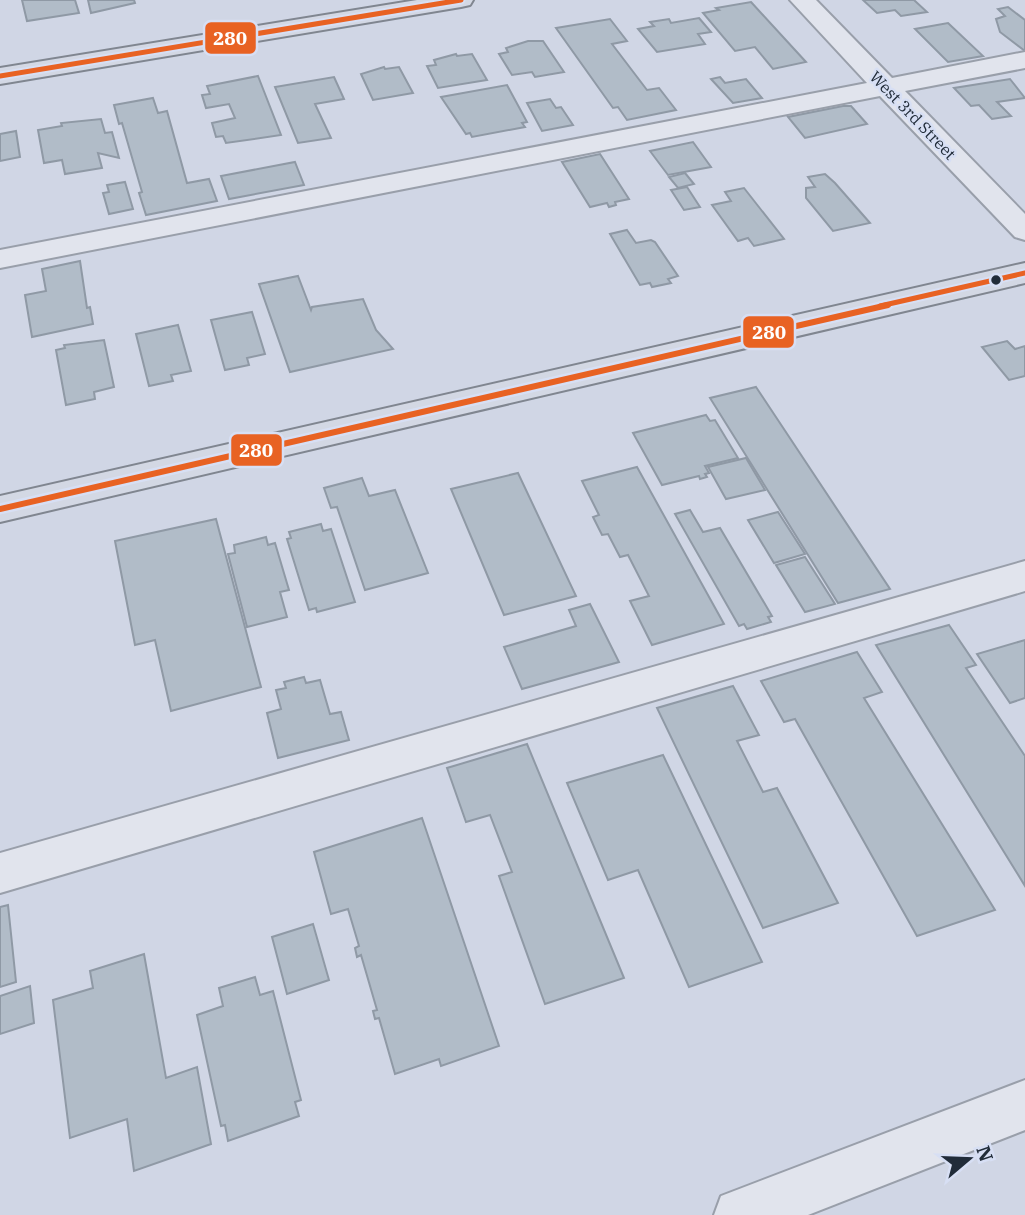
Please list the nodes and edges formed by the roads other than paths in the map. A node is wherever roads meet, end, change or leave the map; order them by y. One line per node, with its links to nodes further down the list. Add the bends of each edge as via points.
1 (461, 0): 4 (main road)
2 (802, 0): 5 (street, West 3rd Street)
3 (1025, 60): 5 (street)
4 (0, 76)
5 (886, 87): 6 (street, West 3rd Street); 7 (street)
6 (1025, 230)
7 (0, 259)
8 (1025, 273): 9 (main road)
9 (0, 509)
10 (1025, 576): 11 (street)
11 (0, 873)
12 (1025, 1105): 13 (street)
13 (740, 1215)

